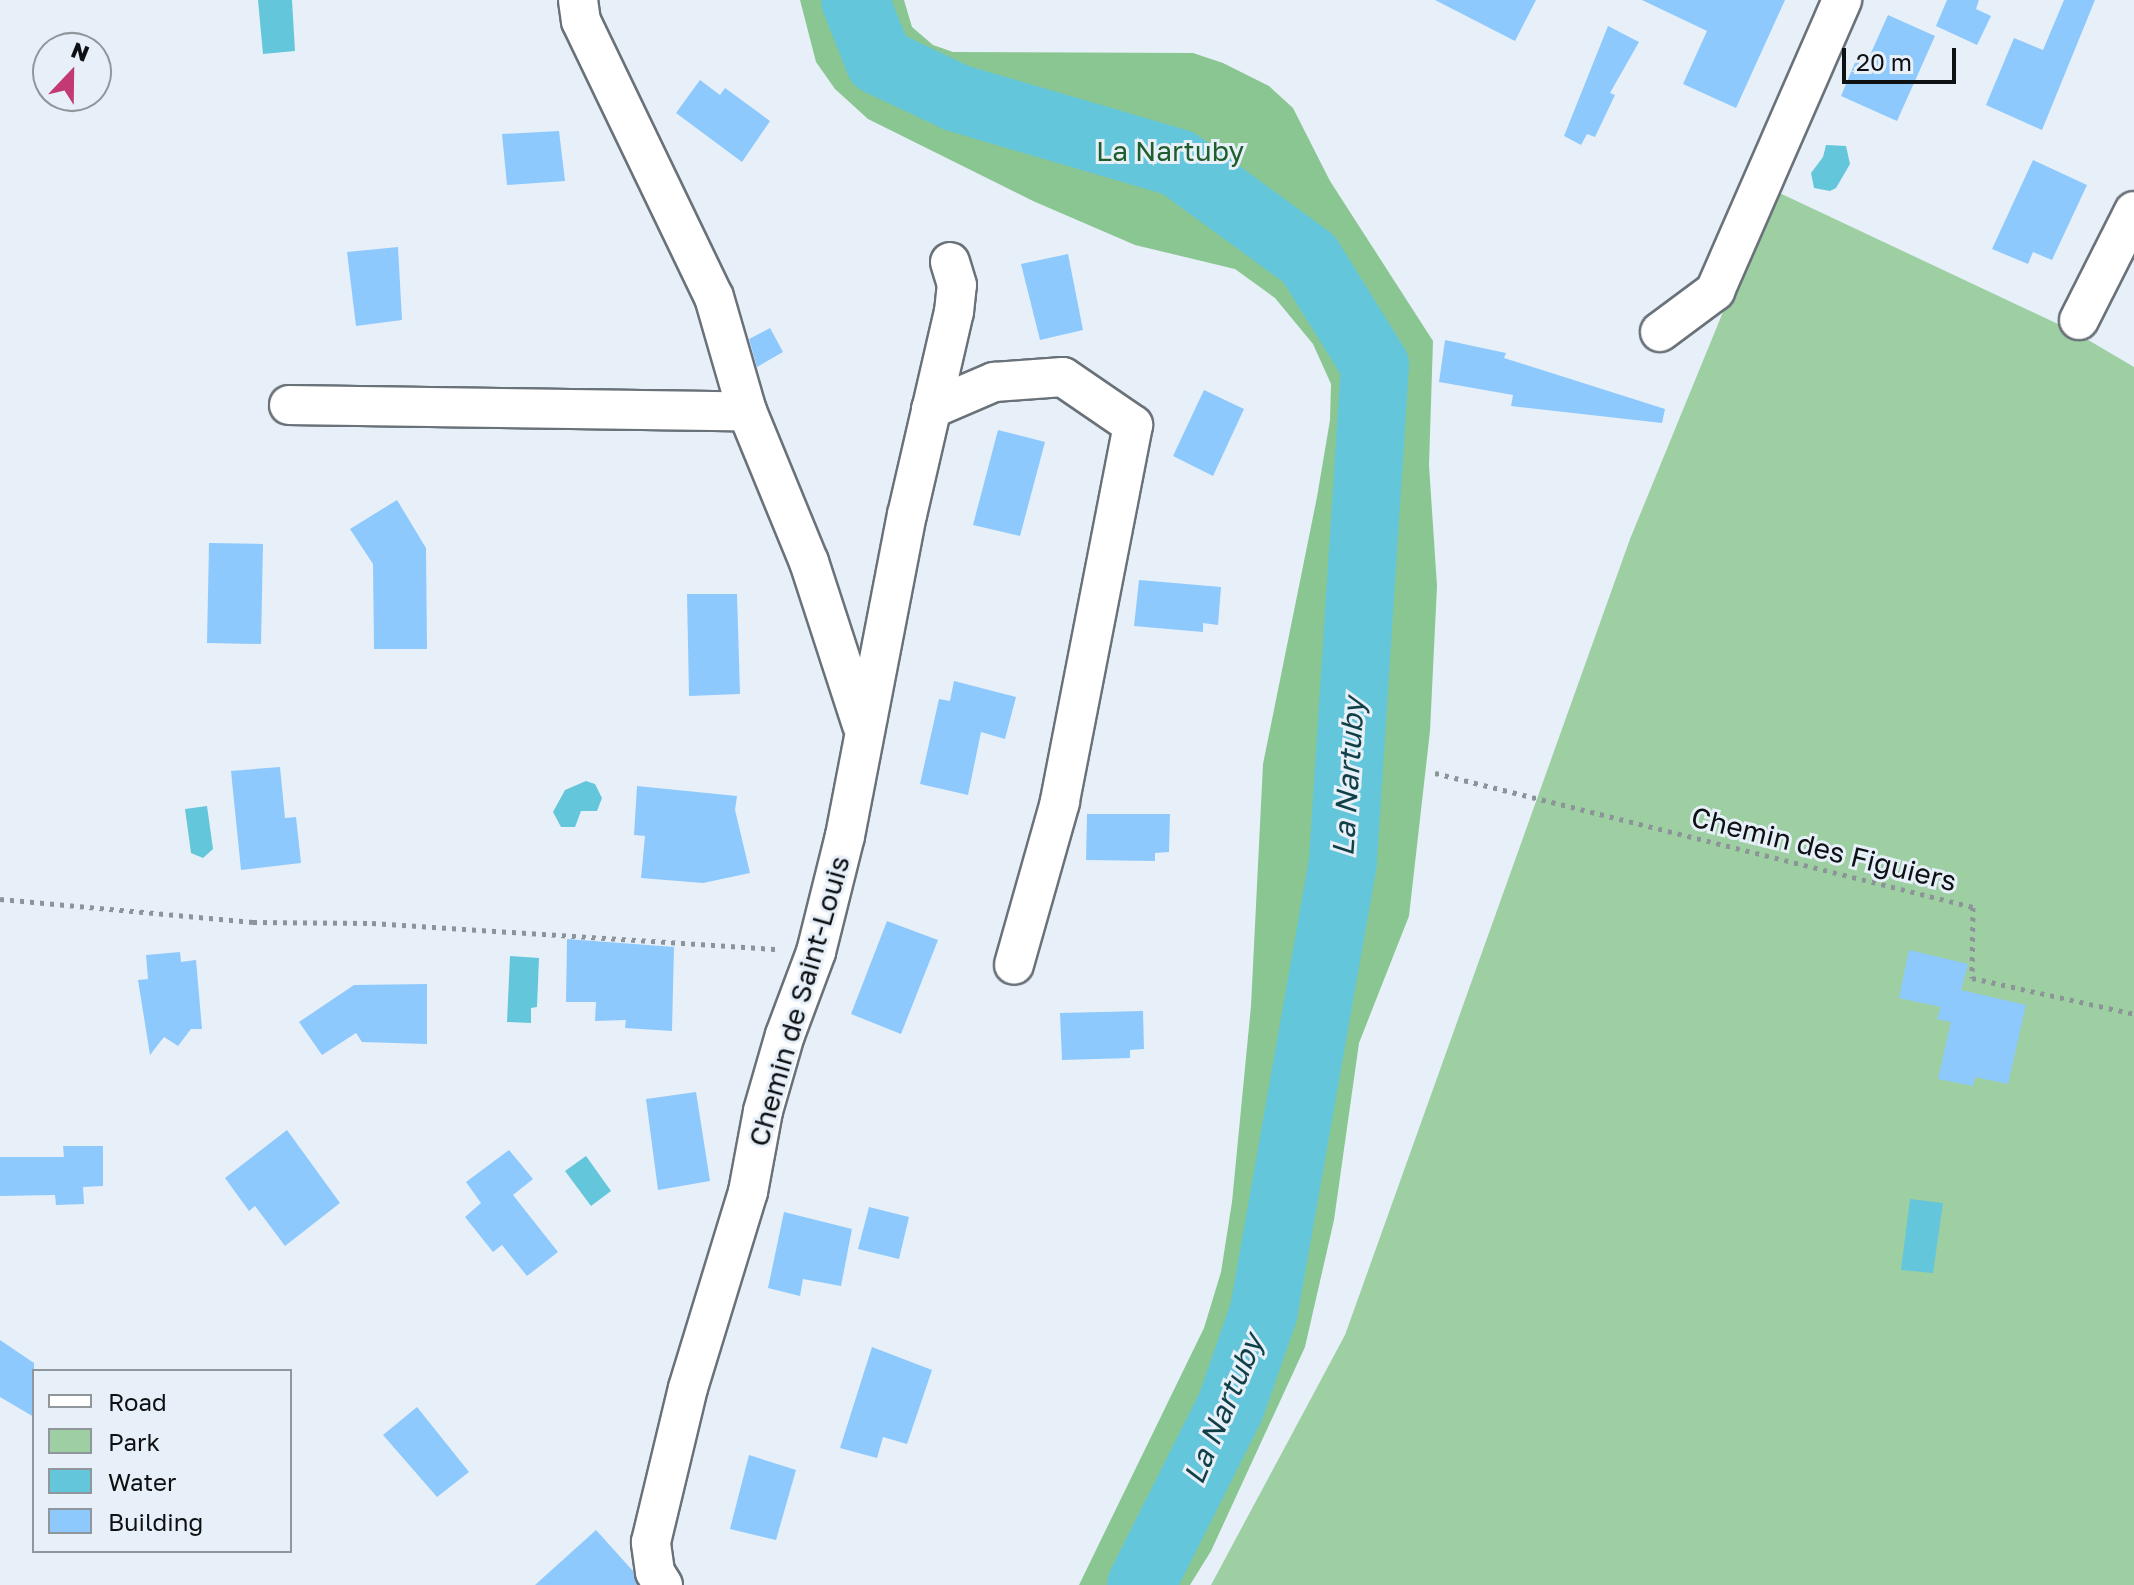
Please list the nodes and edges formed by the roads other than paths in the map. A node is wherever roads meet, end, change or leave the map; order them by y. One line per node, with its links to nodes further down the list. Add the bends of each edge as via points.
1 (578, 0): 9 (street, via 581,21 714,297)
2 (1842, 0): 6 (street, via 1715,291)
3 (2134, 211): 5 (street)
4 (950, 262): 8 (street, Chemin de Saint-Louis, via 957,285 954,312)
5 (2079, 320)
6 (1660, 332)
7 (289, 405): 9 (street)
8 (931, 409): 10 (street, Chemin de Saint-Louis); 11 (street, via 994,382 1063,377 1133,425 1060,802)
9 (747, 411): 10 (street, via 809,562)
10 (865, 731): 12 (street, Chemin de Saint-Louis, via 816,952 767,1096 748,1192 688,1388 651,1542 655,1572)
11 (1014, 965)
12 (663, 1585)

